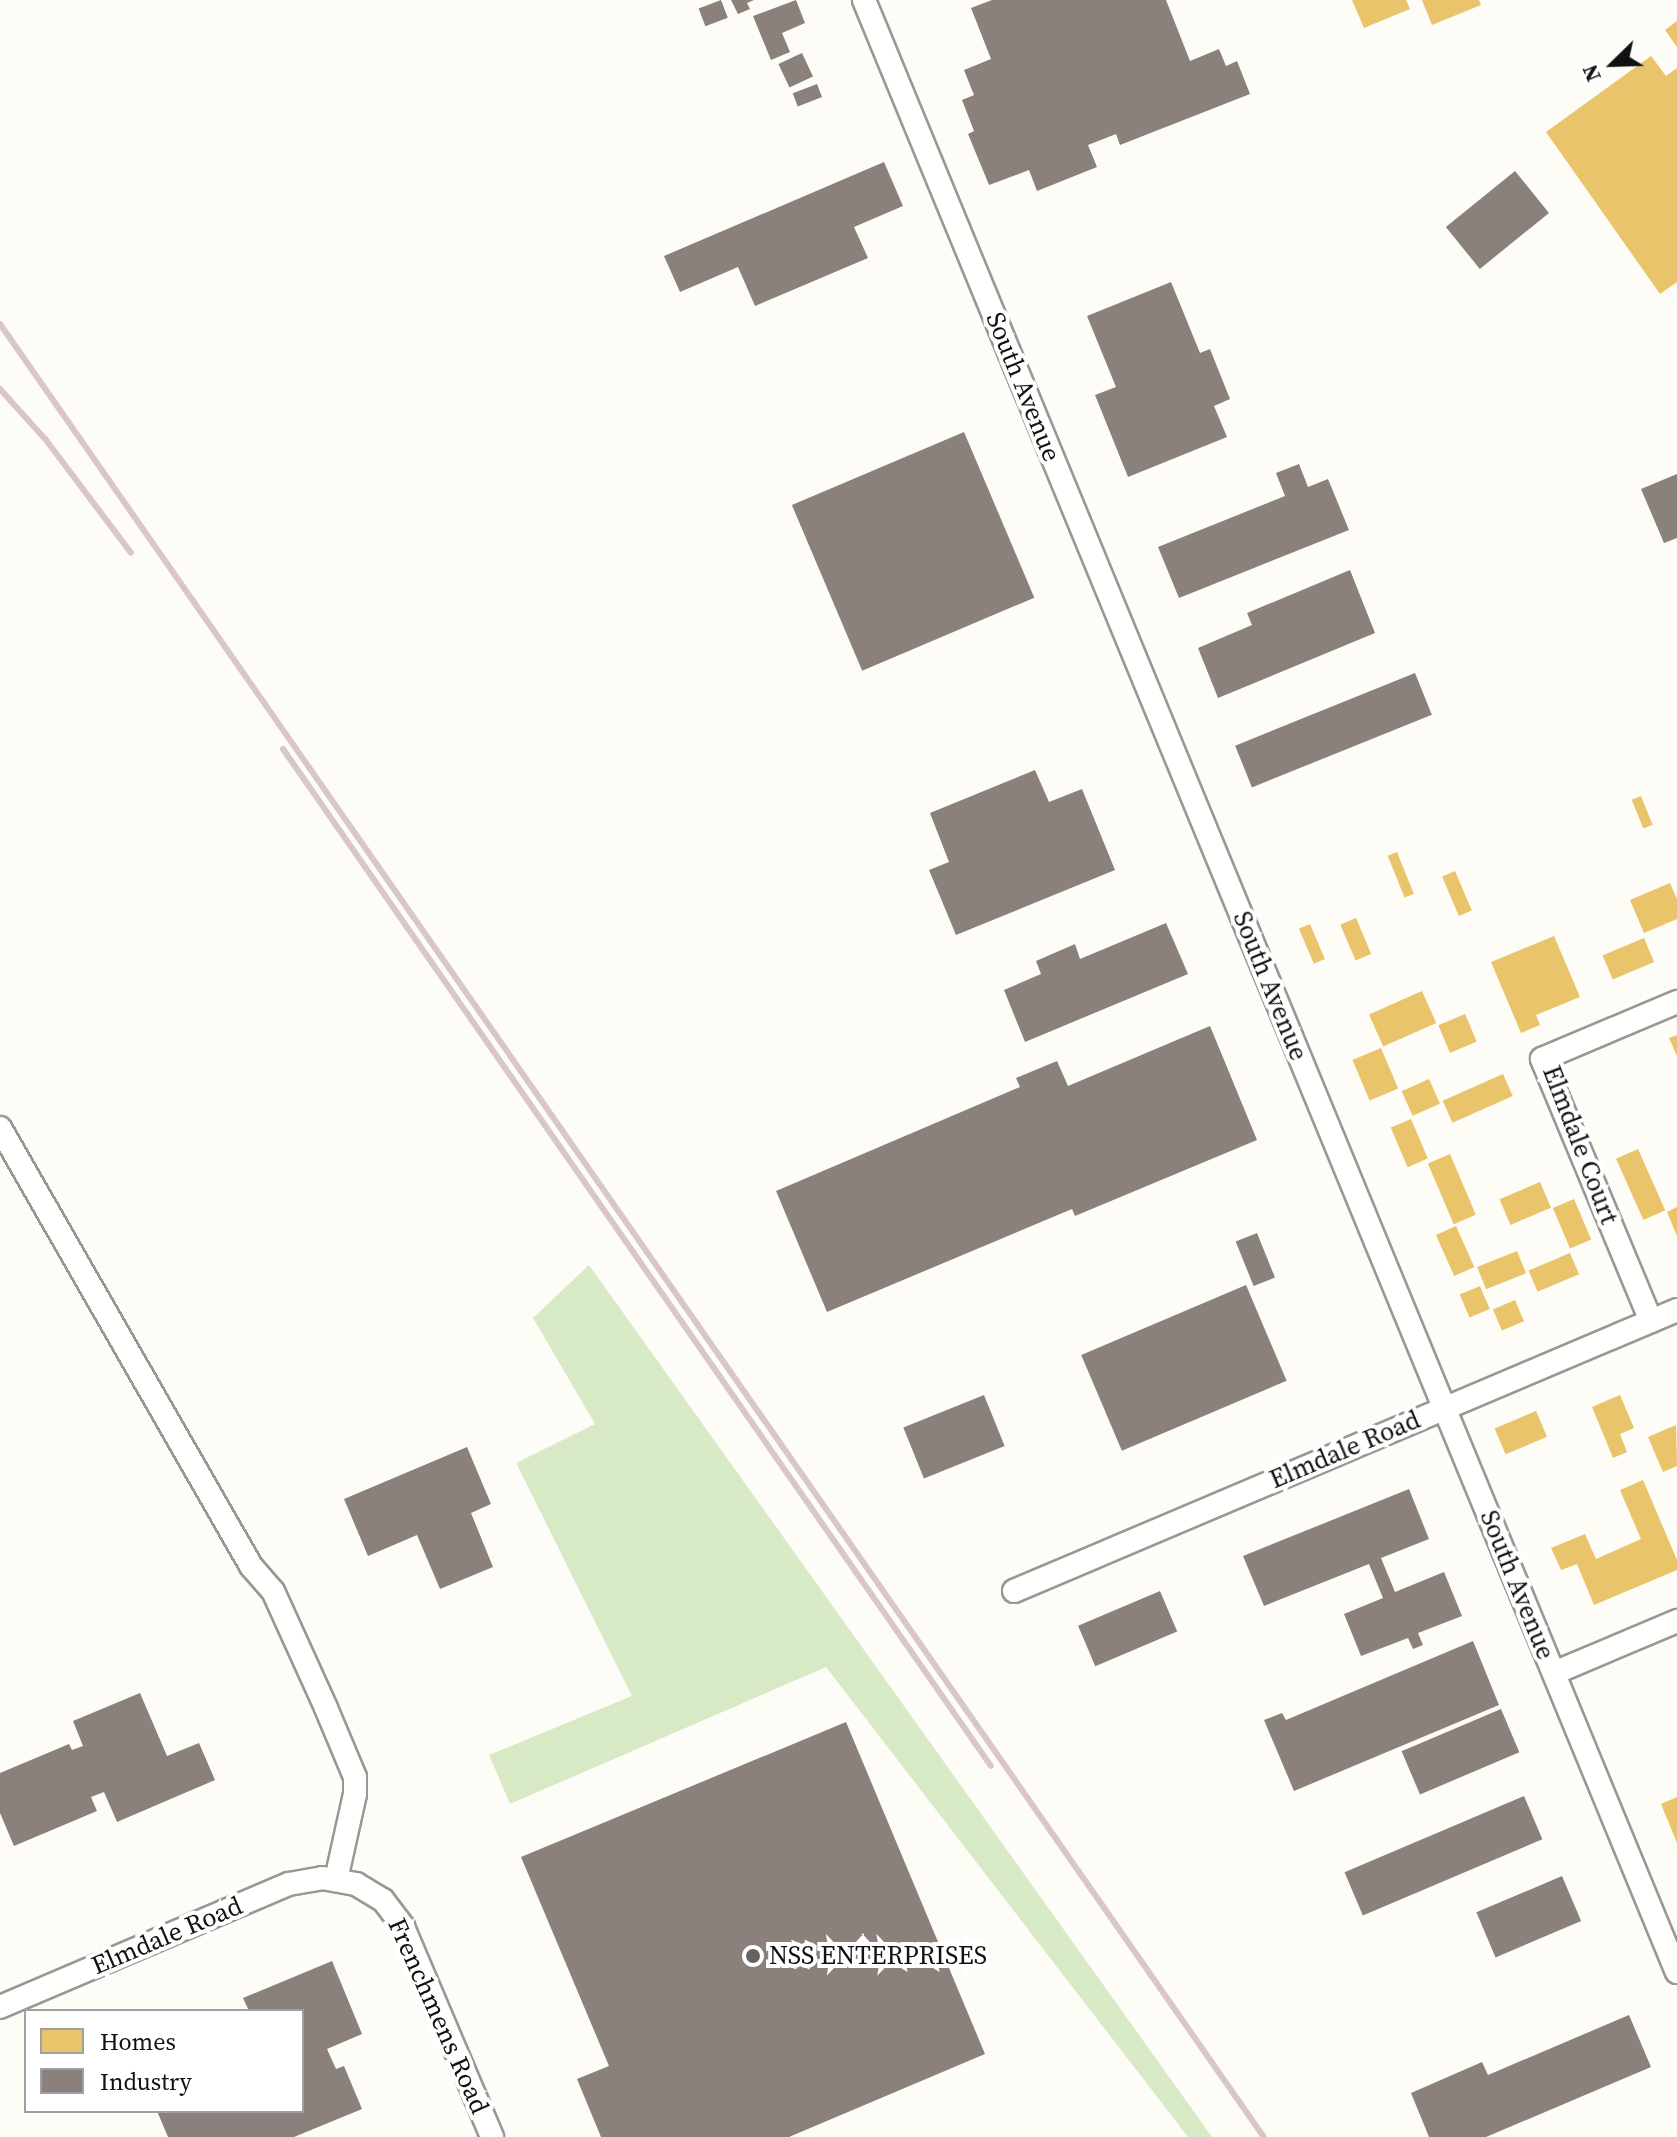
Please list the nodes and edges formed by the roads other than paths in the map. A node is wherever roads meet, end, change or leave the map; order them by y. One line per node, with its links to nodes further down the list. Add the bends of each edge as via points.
1 (864, 0): 6 (street, South Avenue)
2 (1677, 1002): 5 (street, Elmdale Court, via 1542,1059)
3 (0, 1128): 10 (street, via 251,1566 273,1591 326,1708 355,1777)
4 (1677, 1310): 5 (street, Elmdale Road)
5 (1651, 1321): 6 (street, Elmdale Road)
6 (1444, 1408): 7 (street, Elmdale Road); 9 (street, South Avenue)
7 (1014, 1591)
8 (1677, 1621): 9 (street)
9 (1554, 1673): 11 (street, South Avenue)
10 (336, 1880): 13 (street, Elmdale Road, via 289,1884); 14 (street, Frenchmens Road, via 370,1891 399,1920)
11 (1669, 1932): 12 (street, South Avenue)
12 (1677, 1972)
13 (0, 2007)
14 (492, 2137)

